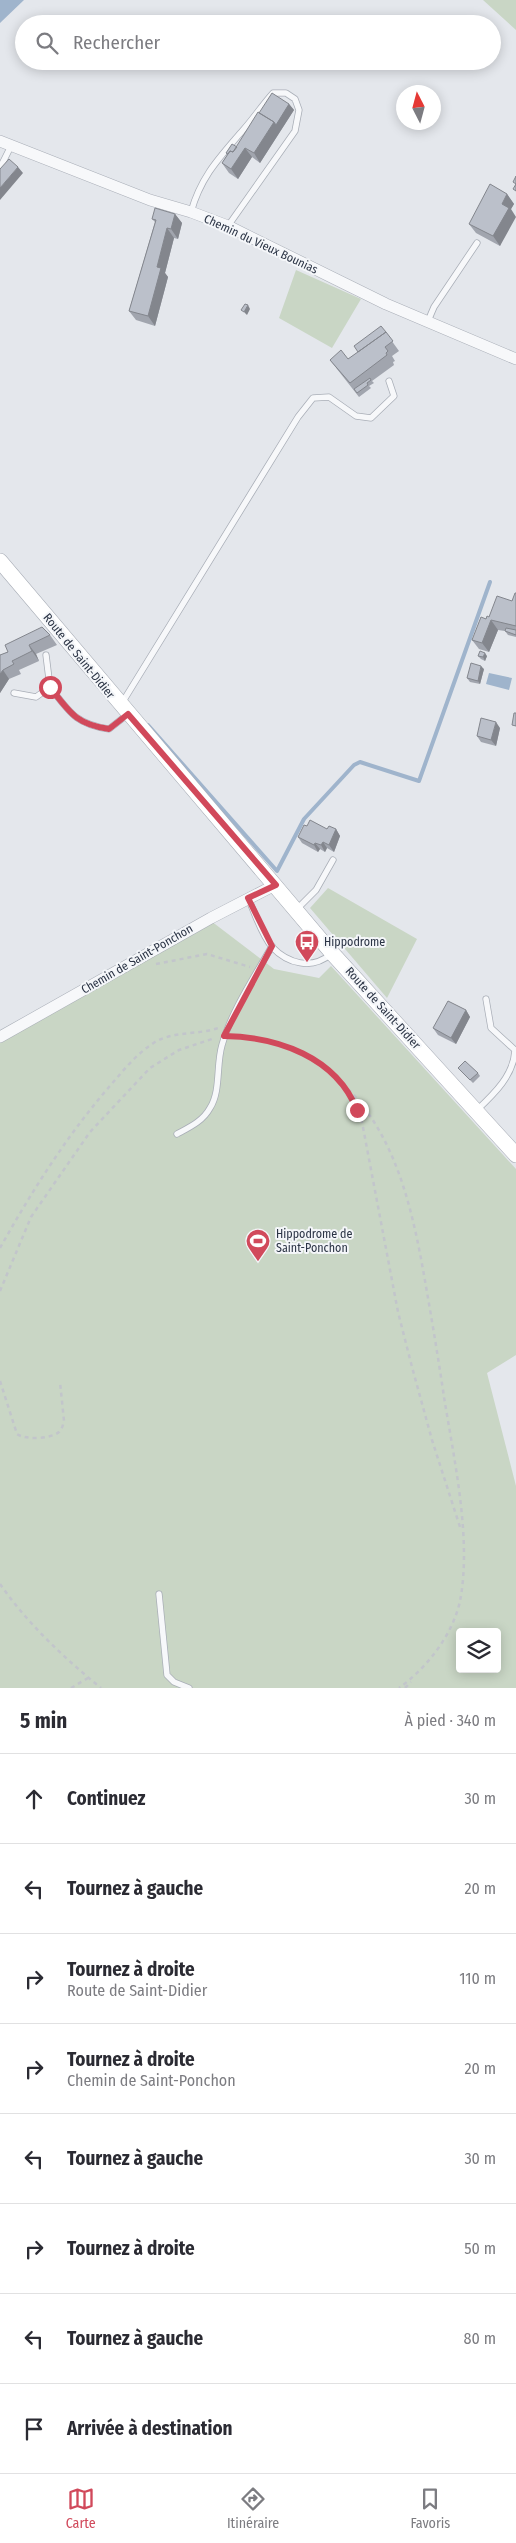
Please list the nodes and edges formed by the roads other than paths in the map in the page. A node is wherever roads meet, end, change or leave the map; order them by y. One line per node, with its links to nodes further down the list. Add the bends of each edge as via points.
1 (0, 141): 2 (street, Chemin du Vieux Bounias)
2 (11, 146): 3 (lane); 4 (street, Chemin du Vieux Bounias, via 150,200)
3 (1, 166)
4 (191, 212): 5 (street, Chemin du Vieux Bounias); 5 (lane, via 196,193 216,160 272,93 286,93 295,99 300,110 295,132)
5 (228, 226): 7 (street, Chemin du Vieux Bounias)
6 (477, 243): 7 (lane, via 434,307)
7 (428, 322): 8 (street, Chemin du Vieux Bounias)
8 (516, 359)
9 (389, 381): 14 (lane, via 394,396 371,418 356,416 329,397 314,398 298,417)
10 (0, 561): 14 (main road, Route de Saint-Didier)
11 (46, 655): 12 (lane)
12 (50, 687): 13 (lane, via 36,697); 14 (lane, via 69,712 87,726 109,729)
13 (14, 693)
14 (124, 710): 16 (main road, Route de Saint-Didier)
15 (333, 860): 18 (lane, via 316,890)
16 (276, 885): 17 (street, Chemin de Saint-Ponchon); 18 (main road, Route de Saint-Didier)
17 (248, 898): 19 (lane); 22 (street, Chemin de Saint-Ponchon)
18 (296, 910): 20 (main road, Route de Saint-Didier)
19 (272, 946): 20 (lane, via 290,960 307,964); 24 (lane, via 224,1036 211,1107 203,1118)
20 (332, 952): 23 (main road, Route de Saint-Didier)
21 (486, 999): 23 (lane, via 491,1028 515,1050 514,1063 494,1093)
22 (0, 1037)
23 (476, 1112): 25 (main road, Route de Saint-Didier)
24 (177, 1134)
25 (516, 1155)
26 (159, 1594): 27 (lane, via 167,1675)
27 (189, 1688)

